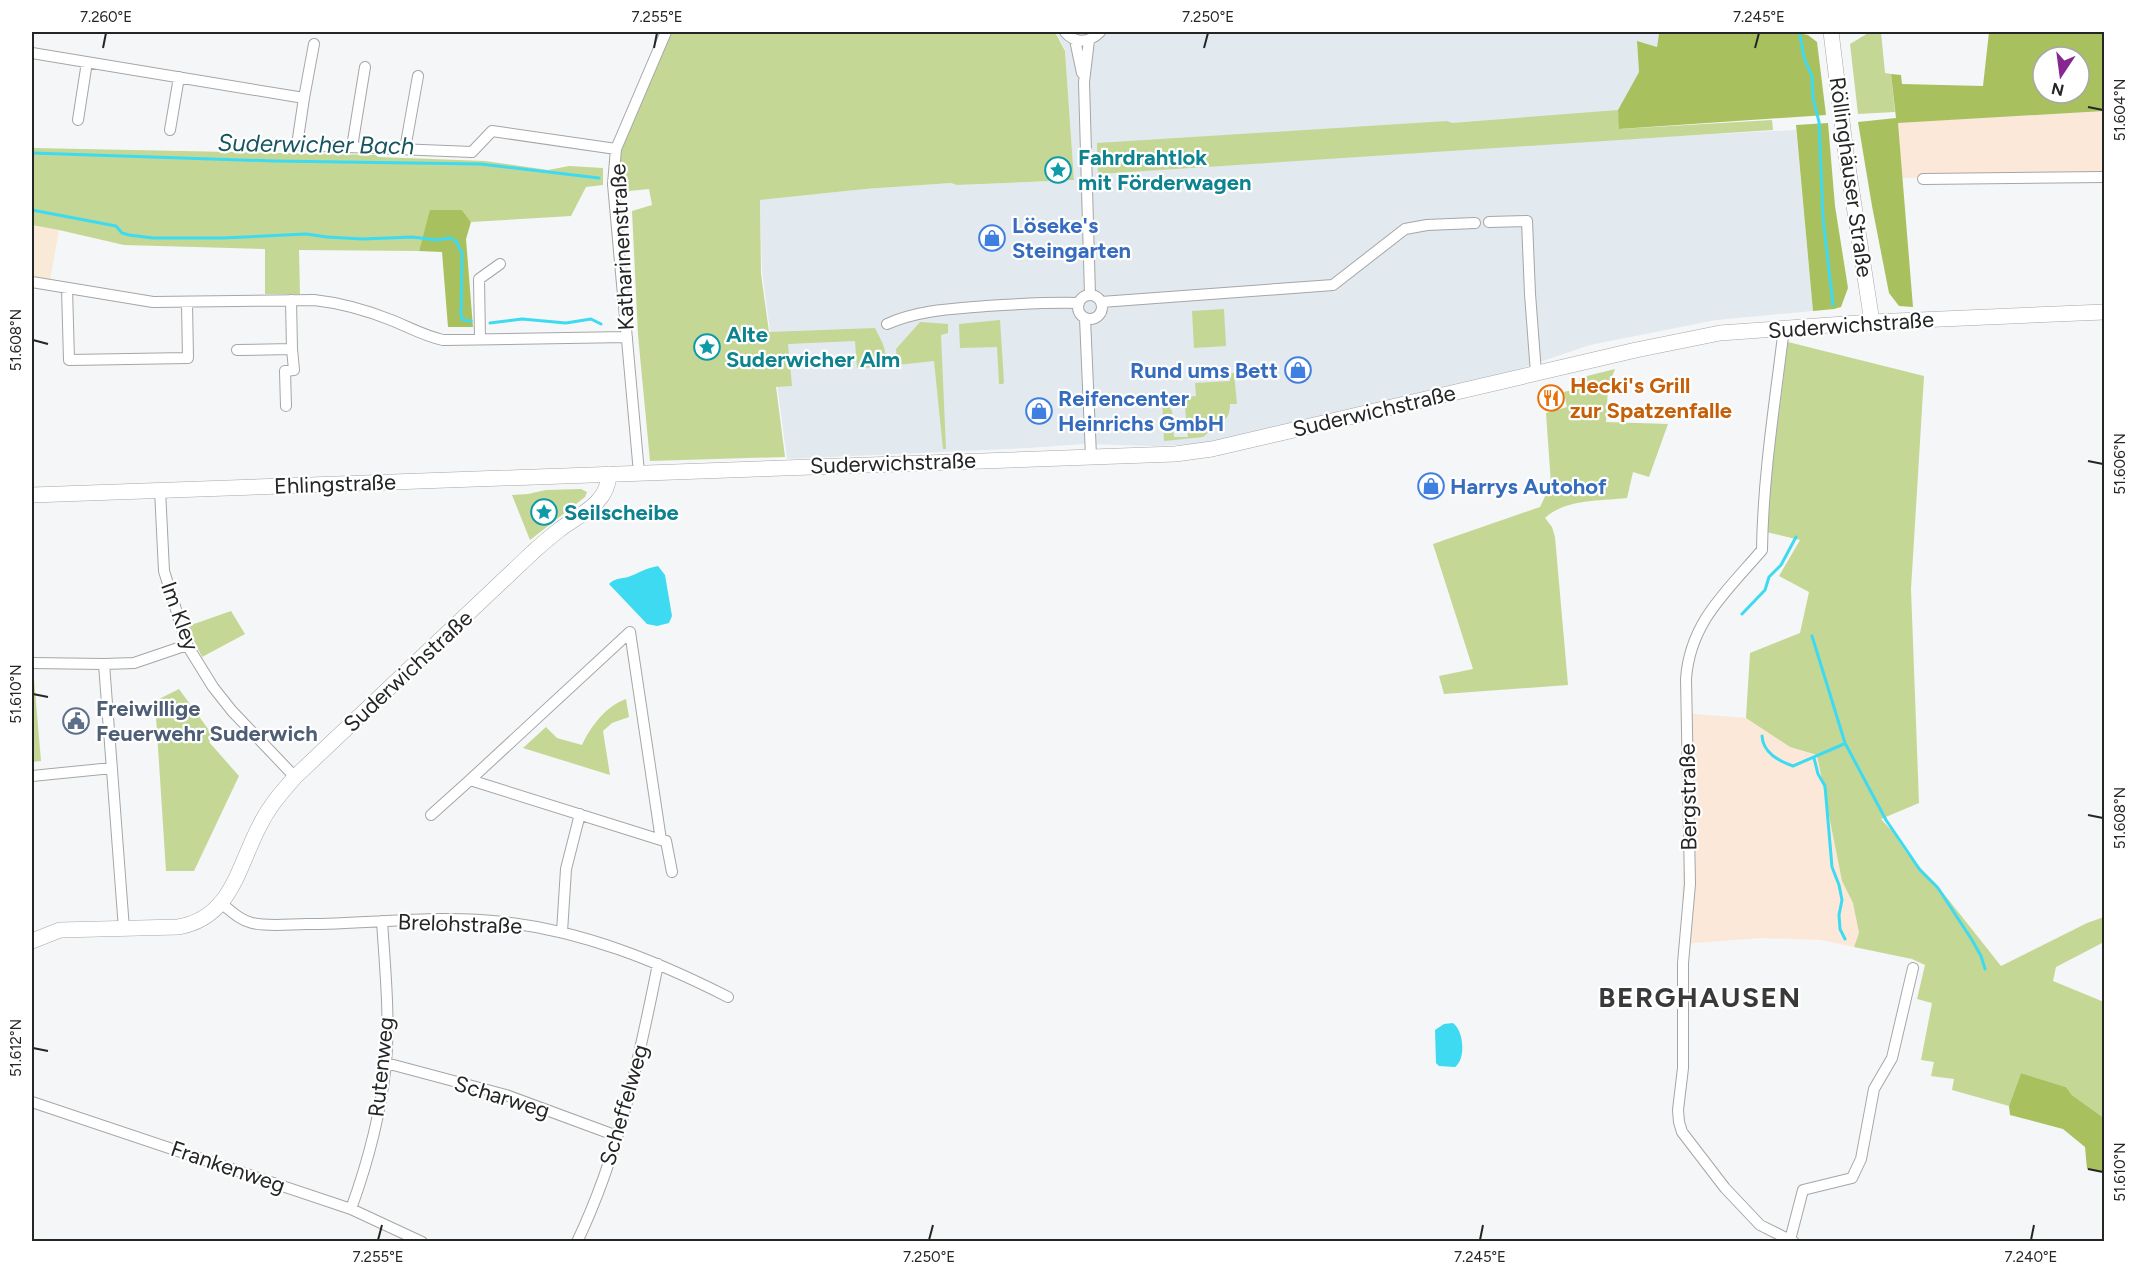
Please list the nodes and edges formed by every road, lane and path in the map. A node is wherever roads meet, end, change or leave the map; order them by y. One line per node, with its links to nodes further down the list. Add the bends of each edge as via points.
1 (666, 32): 19 (street, Katharinenstraße)
2 (1065, 32): 5 (street)
3 (1100, 32): 6 (street)
4 (1831, 32): 34 (main road, Röllinghäuser Straße)
5 (1076, 40): 6 (street); 13 (street)
6 (1089, 40): 13 (street)
7 (314, 44): 14 (street)
8 (32, 53): 9 (street)
9 (87, 62): 12 (street); 15 (street)
10 (365, 67): 17 (street)
11 (418, 76): 18 (street)
12 (180, 77): 14 (street); 16 (street)
13 (1084, 82): 27 (street)
14 (304, 98): 17 (street, via 297,145)
15 (78, 120)
16 (170, 130)
17 (352, 147): 18 (street)
18 (405, 149): 19 (street, via 472,152 492,131)
19 (616, 149): 37 (street, Katharinenstraße, via 613,184)
20 (2104, 177): 21 (street)
21 (1923, 179)
22 (1489, 222): 41 (street, via 1527,222)
23 (1475, 223): 29 (street, via 1405,229 1333,285)
24 (500, 264): 38 (street, via 479,279)
25 (32, 282): 26 (street)
26 (67, 288): 30 (street, via 153,302); 30 (street, via 69,360 188,358)
27 (1090, 295): 29 (street); 31 (street)
28 (291, 300): 30 (street); 38 (street, via 356,308 443,340); 39 (street)
29 (1101, 302): 33 (street, via 1099,316)
30 (187, 303)
31 (1079, 303): 33 (street); 35 (street, via 928,311)
32 (2104, 312): 34 (main road, Suderwichstraße)
33 (1085, 318): 43 (street)
34 (1872, 322): 36 (main road, Suderwichstraße)
35 (887, 324)
36 (1784, 328): 41 (main road, Suderwichstraße, via 1720,333); 71 (street, Bergstraße, via 1766,474 1762,550 1709,612 1687,660 1690,884 1678,1110 1682,1132 1725,1188 1760,1225)
37 (627, 337): 38 (street); 44 (street, Katharinenstraße)
38 (480, 339)
39 (292, 348): 40 (street); 42 (street, via 294,370 285,371)
40 (237, 350)
41 (1536, 373): 43 (main road, Suderwichstraße, via 1212,449)
42 (286, 406)
43 (1091, 456): 44 (main road, Suderwichstraße)
44 (639, 473): 45 (main road, Ehlingstraße)
45 (609, 474): 46 (main road, Ehlingstraße); 53 (main road, Suderwichstraße, via 598,503 533,552)
46 (160, 490): 47 (main road, Ehlingstraße); 48 (street, Im Kley, via 164,571)
47 (32, 495)
48 (187, 645): 50 (street, via 134,663); 53 (street, Im Kley, via 232,711)
49 (32, 663): 50 (street)
50 (104, 664): 51 (street)
51 (112, 768): 52 (street); 61 (street)
52 (32, 776)
53 (295, 777): 59 (main road, Suderwichstraße, via 260,824)
54 (470, 780): 55 (street); 56 (street); 57 (street, via 630,632)
55 (580, 814): 57 (street); 62 (street, via 566,869)
56 (431, 815)
57 (662, 840): 58 (street, via 666,841)
58 (672, 872)
59 (222, 904): 60 (street, Brelohstraße, via 255,924); 61 (main road, via 189,925)
60 (382, 921): 62 (street, Brelohstraße, via 480,920); 67 (street, Rutenweg)
61 (124, 928): 63 (main road, via 60,930)
62 (562, 932): 64 (street, Brelohstraße, via 608,944)
63 (32, 941)
64 (658, 964): 66 (street, Brelohstraße); 69 (street, Scheffelweg)
65 (1913, 968): 71 (street, via 1892,1058 1874,1089 1861,1159 1852,1178 1803,1190)
66 (728, 997)
67 (386, 1063): 69 (street, Scharweg, via 506,1095); 70 (street, Rutenweg, via 366,1169)
68 (32, 1102): 70 (street, Frankenweg)
69 (617, 1136): 73 (street, Scheffelweg)
70 (351, 1209): 72 (street, Frankenweg)
71 (1792, 1241)
72 (422, 1242)
73 (577, 1242)

